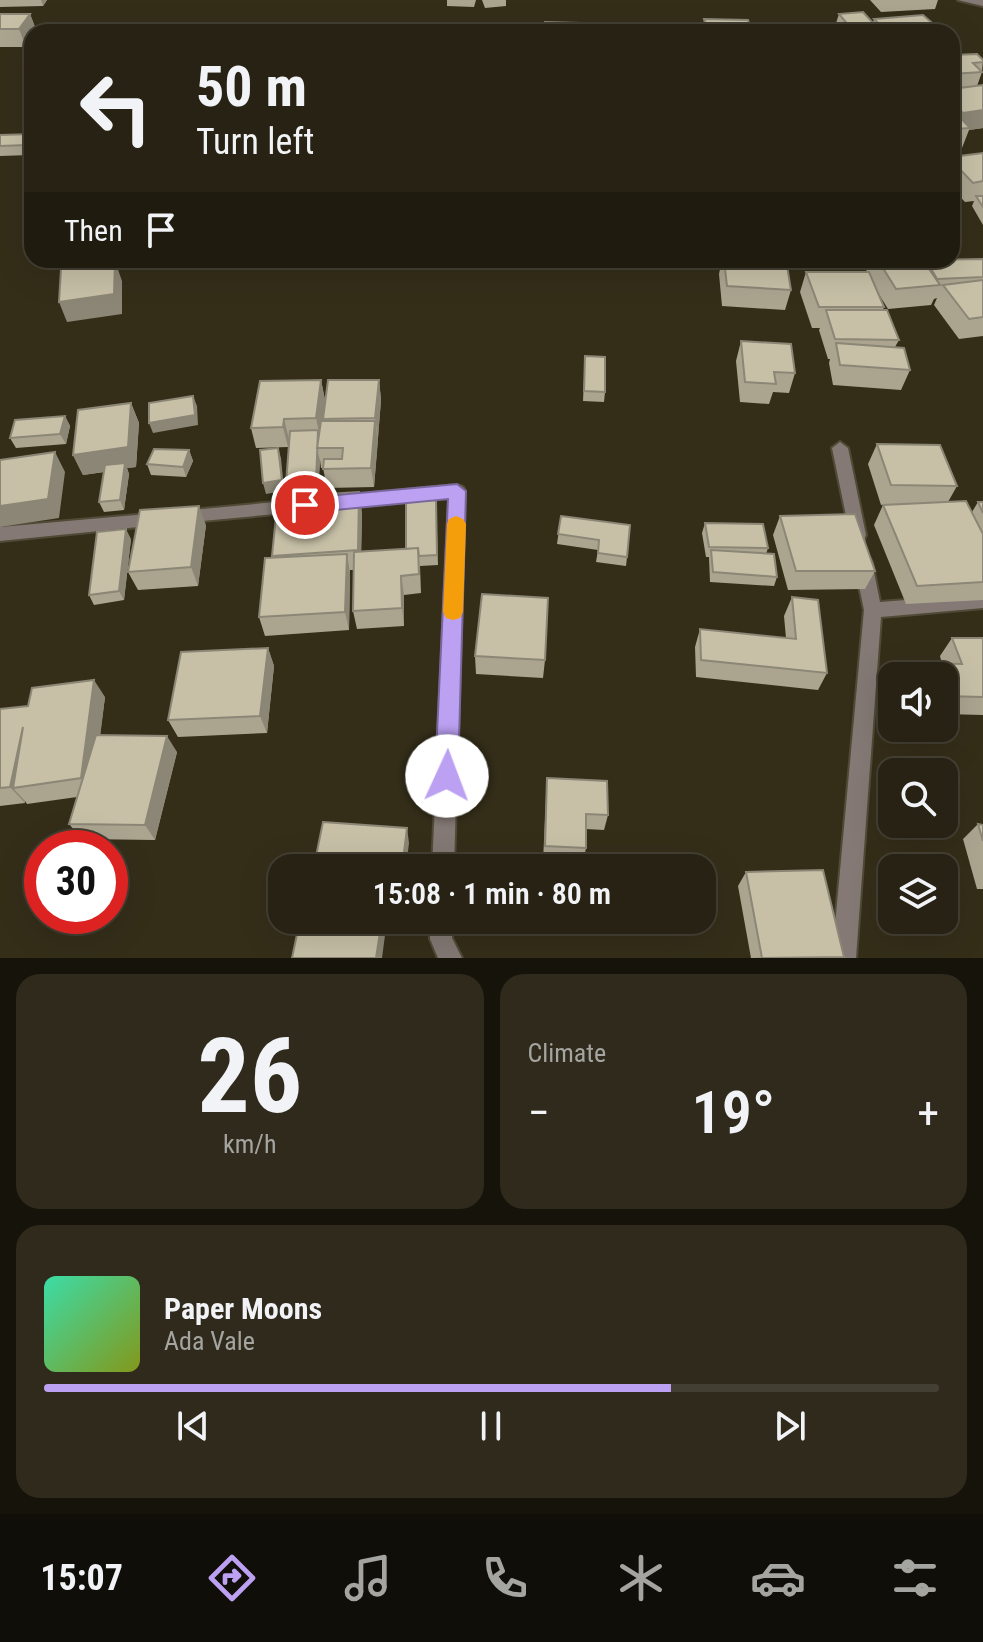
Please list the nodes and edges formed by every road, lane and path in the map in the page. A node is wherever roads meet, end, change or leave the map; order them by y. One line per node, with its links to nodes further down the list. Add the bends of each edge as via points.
1 (962, 0): 2 (street)
2 (983, 3)
3 (840, 448): 6 (street)
4 (0, 534): 7 (street, via 457,491)
5 (983, 601): 6 (street)
6 (873, 610): 10 (street)
7 (444, 854)
8 (441, 934): 9 (street)
9 (450, 958)
10 (844, 958)

